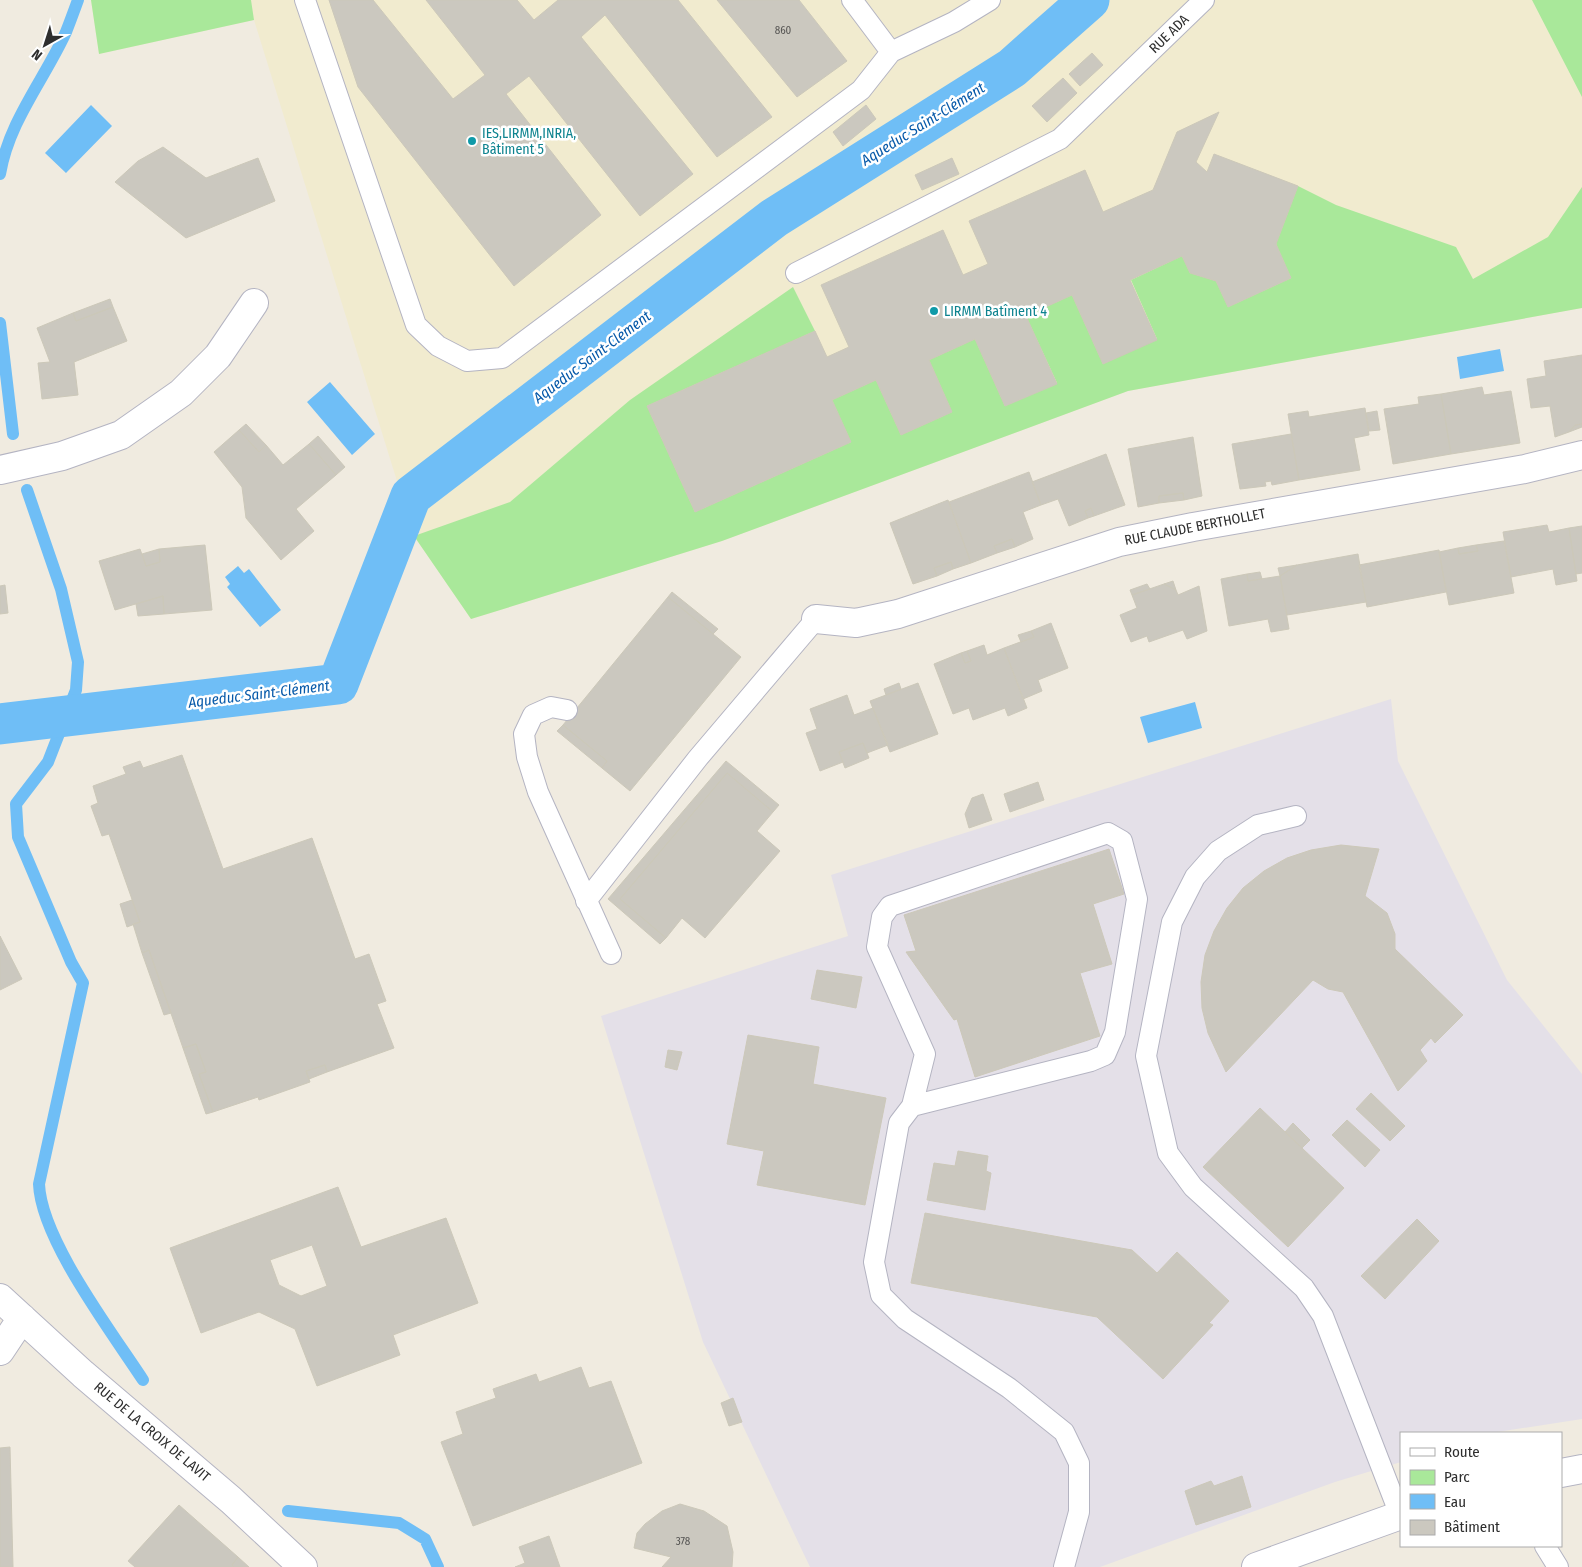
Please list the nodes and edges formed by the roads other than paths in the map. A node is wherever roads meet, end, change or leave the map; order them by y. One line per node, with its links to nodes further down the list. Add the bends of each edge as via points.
1 (305, 0): 5 (lane, via 416,325 438,346 467,361 502,358 861,90)
2 (852, 0): 5 (lane)
3 (990, 0): 5 (lane, via 954,22)
4 (1204, 0): 6 (lane, RUE ADA, via 1060,139)
5 (891, 52)
6 (796, 273)
7 (254, 303): 9 (street, via 218,356 181,393 121,435 62,456)
8 (1582, 455): 10 (street, RUE CLAUDE BERTHOLLET, via 1525,469 1119,542 898,614 856,623)
9 (0, 470)
10 (816, 619): 13 (lane, via 698,758)
11 (567, 710): 13 (lane, via 551,706 542,709 533,715 524,734 538,792)
12 (1296, 816): 21 (lane, via 1258,825 1218,851 1195,877 1172,922 1146,1056 1168,1153 1193,1188 1304,1288 1323,1316)
13 (586, 901): 14 (lane)
14 (611, 954)
15 (912, 1106): 15 (lane, via 1105,1055 1115,1032 1137,899 1122,841 1108,832 890,906 882,917 877,947 925,1054); 24 (lane, via 899,1123 874,1262 881,1295 906,1319 1009,1388 1064,1432 1079,1463 1079,1512)
16 (0, 1298): 17 (street, RUE DE LA CROIX DE LAVIT)
17 (22, 1318): 18 (street); 23 (street, RUE DE LA CROIX DE LAVIT)
18 (0, 1351)
19 (1582, 1469): 20 (street)
20 (1562, 1473)
21 (1400, 1515): 25 (street)
22 (1546, 1547): 26 (lane)
23 (303, 1567)
24 (1064, 1567)
25 (1256, 1567)
26 (1558, 1567)

